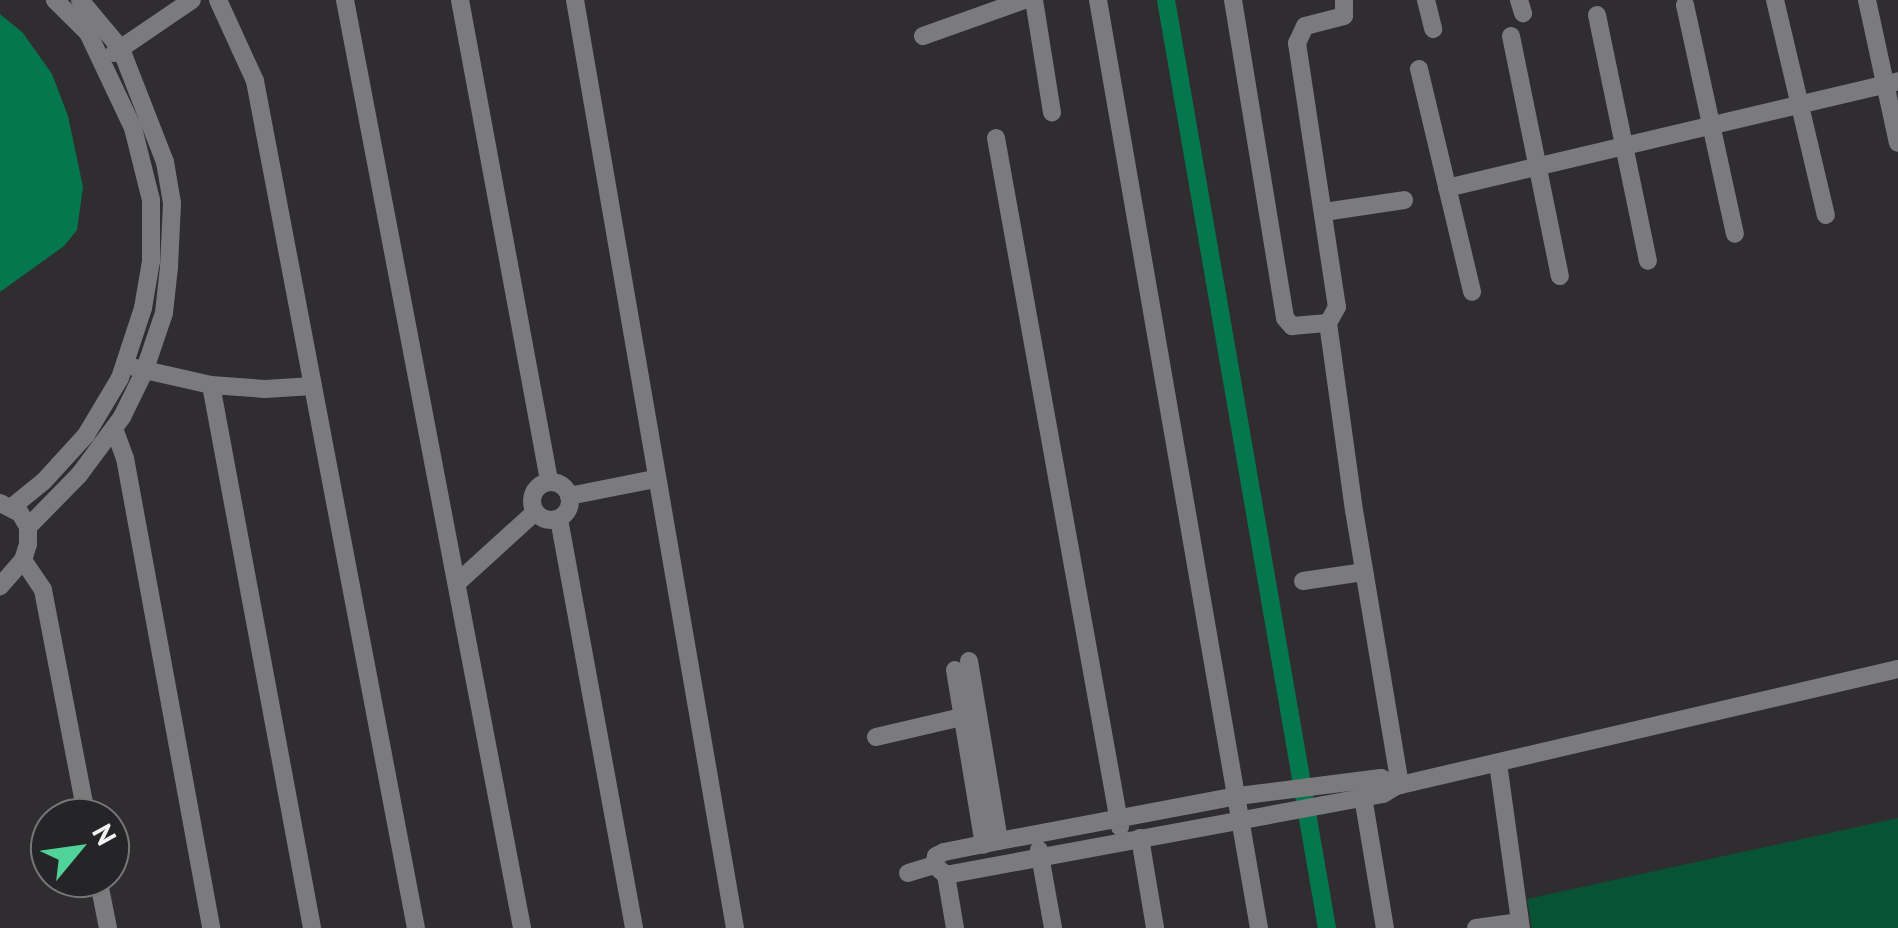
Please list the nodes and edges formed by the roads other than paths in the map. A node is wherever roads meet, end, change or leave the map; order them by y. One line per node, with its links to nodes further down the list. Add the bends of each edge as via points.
1 (56, 0): 22 (street)
2 (80, 0): 21 (street)
3 (192, 0): 21 (street)
4 (218, 0): 44 (street, via 255,81)
5 (345, 0): 56 (street)
6 (460, 0): 47 (street)
7 (575, 0): 46 (street)
8 (1024, 0): 19 (street)
9 (1034, 0): 26 (street)
10 (1098, 0): 65 (street)
11 (1233, 0): 40 (street, via 1284,318 1292,326)
12 (1344, 0): 34 (street, via 1344,16 1298,34)
13 (1426, 0): 18 (street)
14 (1774, 0): 25 (street)
15 (1867, 0): 24 (street)
16 (1686, 5): 27 (street)
17 (1597, 15): 30 (street)
18 (1433, 29)
19 (923, 36)
20 (1511, 36): 31 (street)
21 (121, 49): 22 (street); 42 (street, via 166,162 172,203 164,313)
22 (103, 59): 41 (street, via 133,128 151,200 151,261)
23 (1418, 69): 32 (street)
24 (1892, 82): 25 (street); 29 (street)
25 (1799, 104): 27 (street); 35 (street)
26 (1052, 113)
27 (1712, 125): 30 (street); 36 (street)
28 (996, 138): 68 (street)
29 (1898, 143)
30 (1624, 146): 31 (street); 37 (street)
31 (1538, 166): 32 (street); 38 (street)
32 (1447, 188): 39 (street)
33 (1404, 200): 34 (street)
34 (1324, 212): 40 (street, via 1338,307)
35 (1826, 214)
36 (1735, 234)
37 (1648, 261)
38 (1560, 276)
39 (1472, 292)
40 (1328, 324): 54 (street)
41 (124, 363): 42 (street); 49 (street, via 86,434 44,481)
42 (144, 372): 43 (street); 45 (street)
43 (211, 385): 44 (street); 79 (street)
44 (313, 386): 80 (street)
45 (114, 430): 52 (street); 78 (street)
46 (656, 480): 48 (street); 83 (street)
47 (549, 482): 48 (street); 50 (street, via 534,493)
48 (570, 496): 51 (street)
49 (6, 505): 52 (street)
50 (535, 512): 51 (street); 56 (street)
51 (559, 519): 82 (street)
52 (28, 527): 53 (street)
53 (23, 560): 57 (street); 66 (street, via 43,590)
54 (1364, 572): 55 (street); 62 (street)
55 (1304, 581)
56 (457, 583): 81 (street)
57 (0, 586)
58 (1898, 670): 61 (street)
59 (962, 717): 60 (street); 71 (street); 71 (street, via 962,665)
60 (876, 737)
61 (1498, 763): 62 (street); 76 (street)
62 (1398, 786): 63 (street, via 1382,778)
63 (1362, 789): 64 (street); 88 (street)
64 (1340, 792): 65 (street); 67 (street)
65 (1238, 796): 67 (street); 68 (street)
66 (83, 798)
67 (1240, 818): 70 (street); 87 (street)
68 (1118, 819): 69 (street); 70 (street)
69 (1036, 834): 71 (street); 72 (street)
70 (1131, 839): 72 (street); 86 (street)
71 (992, 843): 73 (street, via 944,852)
72 (1040, 857): 73 (street); 85 (street)
73 (940, 870): 74 (street); 84 (street)
74 (908, 872)
75 (102, 898): 77 (street)
76 (1521, 925): 89 (street)
77 (108, 928)
78 (212, 928)
79 (312, 928)
80 (416, 928)
81 (522, 928)
82 (634, 928)
83 (735, 928)
84 (954, 928)
85 (1052, 928)
86 (1155, 928)
87 (1259, 928)
88 (1385, 928)
89 (1476, 928)

